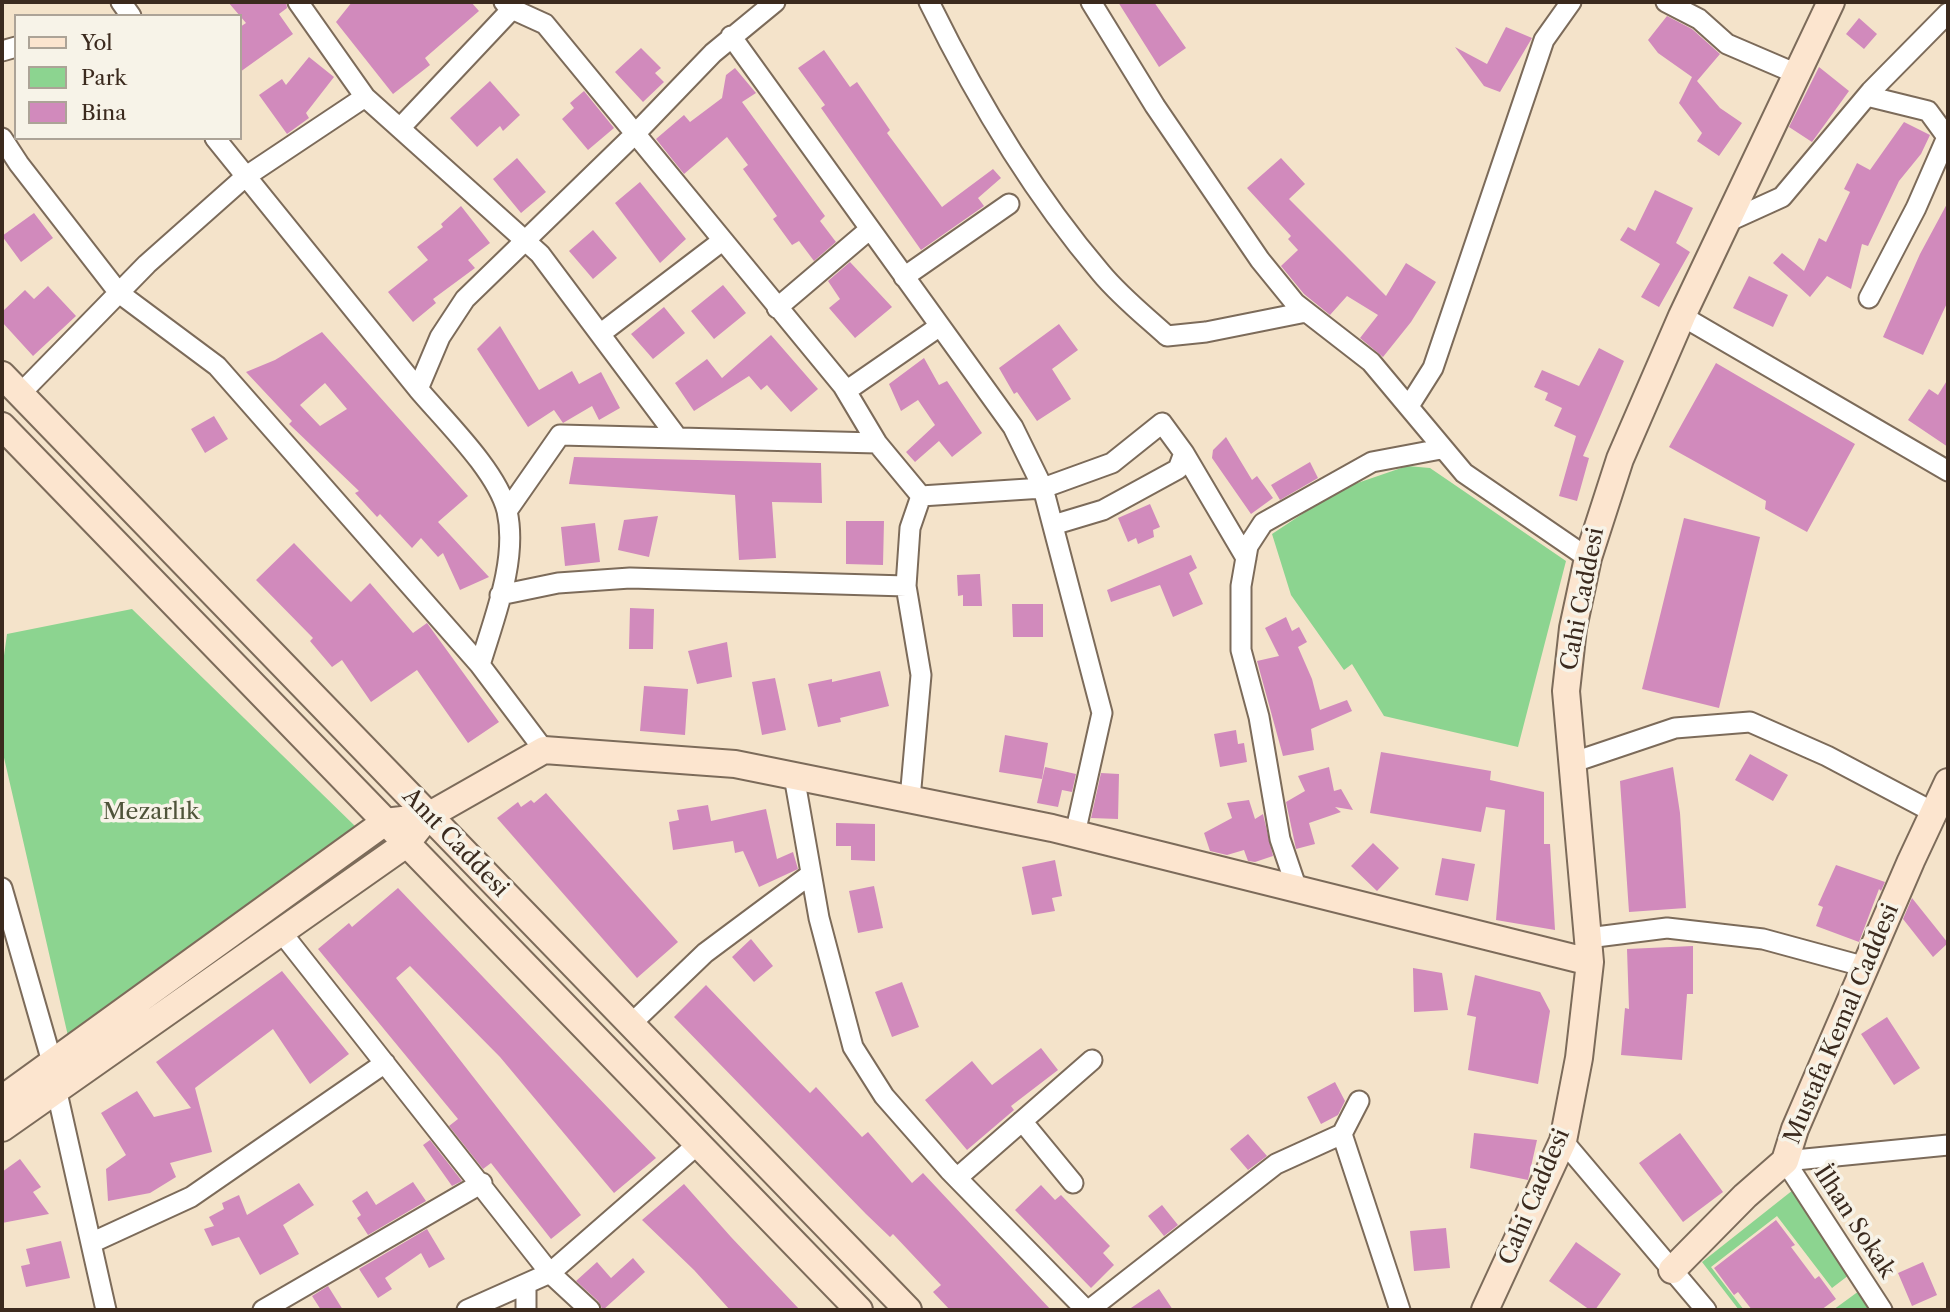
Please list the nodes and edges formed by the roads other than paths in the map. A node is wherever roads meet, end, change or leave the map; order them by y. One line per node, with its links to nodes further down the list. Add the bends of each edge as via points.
1 (298, 2): 13 (street)
2 (775, 2): 10 (street)
3 (929, 2): 28 (street, via 968,82 1032,182 1102,274 1167,336)
4 (1091, 2): 28 (street, via 1260,260)
5 (1571, 2): 36 (street, via 1544,40 1433,368)
6 (1666, 2): 11 (street, via 1699,19 1727,44)
7 (1831, 2): 11 (main road, Cahi Caddesi)
8 (508, 5): 14 (street); 15 (street, via 545,24)
9 (1948, 13): 12 (street)
10 (731, 36): 15 (street); 21 (street)
11 (1797, 74): 20 (main road, Cahi Caddesi)
12 (1867, 96): 20 (street, via 1782,197); 26 (street, via 1928,111 1947,137)
13 (365, 97): 14 (street); 18 (street)
14 (401, 127): 22 (street)
15 (635, 134): 22 (street); 23 (street)
16 (2, 138): 25 (street)
17 (217, 140): 18 (street)
18 (245, 177): 25 (street); 33 (street)
19 (1009, 204): 24 (street)
20 (1727, 222): 29 (main road, Cahi Caddesi)
21 (870, 229): 24 (street); 27 (street)
22 (523, 239): 31 (street, via 540,254); 33 (street, via 465,299 440,337)
23 (722, 241): 27 (street); 31 (street)
24 (904, 277): 30 (street)
25 (119, 293): 35 (street); 51 (street, via 217,366)
26 (1868, 298)
27 (777, 308): 34 (street)
28 (1306, 312): 36 (street, via 1371,362)
29 (1682, 316): 42 (street); 48 (main road, Cahi Caddesi, via 1620,459)
30 (940, 326): 34 (street); 43 (street, via 1013,427)
31 (600, 334): 38 (street)
32 (2, 375): 35 (main road, Anıt Caddesi)
33 (418, 389): 45 (street, via 489,475)
34 (846, 391): 39 (street)
35 (20, 394): 58 (main road, Anıt Caddesi)
36 (1409, 406): 40 (street)
37 (2, 426): 59 (main road)
38 (677, 437): 39 (street); 45 (street, via 560,435)
39 (877, 443): 44 (street)
40 (1441, 449): 47 (street, via 1372,461 1311,494 1263,523); 48 (street, via 1464,473)
41 (1184, 453): 43 (street, via 1162,423 1112,463); 46 (street, via 1178,469 1143,490 1103,510); 47 (street)
42 (1948, 471)
43 (1043, 488): 44 (street); 46 (street)
44 (921, 496): 49 (street, via 910,528)
45 (507, 511): 50 (street, via 509,550)
46 (1053, 525): 60 (street, via 1102,713)
47 (1246, 558): 64 (street, via 1241,650 1259,717 1280,839)
48 (1588, 558): 53 (main road, Cahi Caddesi, via 1566,691)
49 (906, 586): 50 (street, via 630,578 558,583); 56 (street, via 921,675)
50 (500, 595): 51 (street)
51 (480, 665): 52 (street)
52 (544, 750): 54 (main road, via 735,764); 58 (main road)
53 (1571, 762): 57 (street, via 1675,728 1750,722); 67 (main road, Cahi Caddesi)
54 (794, 776): 56 (main road); 62 (street)
55 (1948, 782): 57 (main road, Mustafa Kemal Caddesi)
56 (910, 799): 60 (main road)
57 (1933, 812): 68 (main road, Mustafa Kemal Caddesi)
58 (428, 816): 59 (main road); 61 (main road); 69 (main road, Anıt Caddesi)
59 (385, 822): 61 (main road); 71 (main road)
60 (1075, 834): 64 (main road)
61 (406, 844): 66 (main road); 80 (main road)
62 (811, 874): 69 (street, via 705,953); 83 (street, via 853,1047 884,1096)
63 (2, 888): 65 (street)
64 (1297, 889): 67 (main road)
65 (7, 924): 71 (street)
66 (282, 933): 72 (street); 73 (main road)
67 (1589, 950): 68 (street, via 1667,928 1763,939); 79 (main road, Cahi Caddesi, via 1579,1058)
68 (1866, 967): 82 (main road, Mustafa Kemal Caddesi)
69 (631, 1024): 96 (main road, Anıt Caddesi)
70 (1092, 1060): 76 (street)
71 (52, 1062): 74 (main road)
72 (385, 1063): 84 (street); 86 (street, via 191,1196)
73 (56, 1088): 77 (main road); 86 (street)
74 (2, 1099)
75 (1359, 1101): 78 (street)
76 (1021, 1121): 83 (street); 85 (street)
77 (2, 1128)
78 (1342, 1134): 97 (street, via 1276,1164); 98 (street)
79 (1563, 1141): 87 (street); 99 (main road, Cahi Caddesi)
80 (698, 1143): 88 (street); 95 (main road)
81 (1948, 1145): 82 (street)
82 (1785, 1161): 87 (main road, Mustafa Kemal Caddesi); 101 (street, İlhan Sokak)
83 (957, 1178): 97 (street)
84 (482, 1183): 88 (street); 91 (street)
85 (1073, 1183)
86 (90, 1243): 90 (street)
87 (1672, 1270): 100 (street)
88 (550, 1273): 89 (street); 94 (street)
89 (526, 1286): 92 (street); 93 (street)
90 (106, 1310)
91 (262, 1310)
92 (467, 1310)
93 (526, 1310)
94 (590, 1310)
95 (859, 1310)
96 (908, 1310)
97 (1088, 1310)
98 (1400, 1310)
99 (1485, 1310)
100 (1706, 1310)
101 (1882, 1310)

